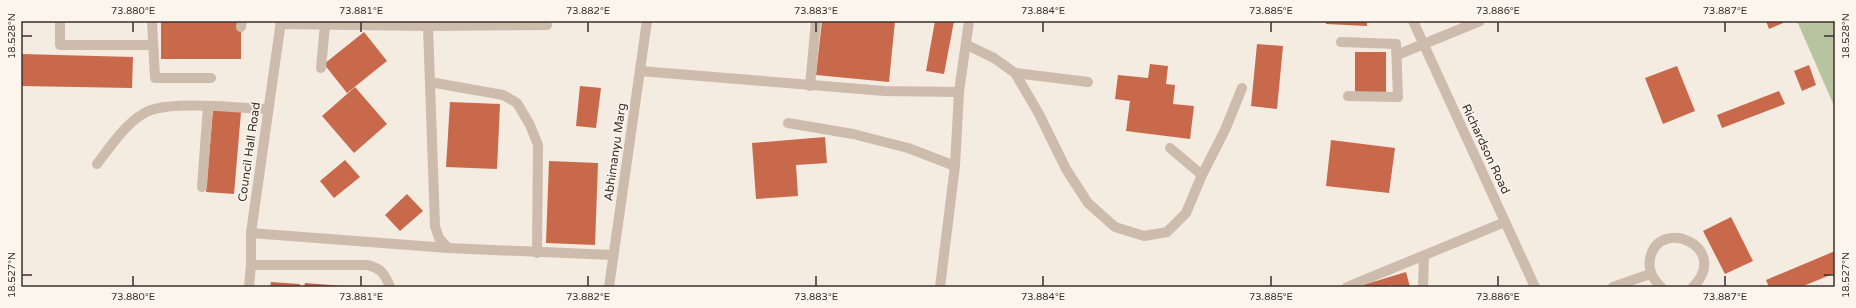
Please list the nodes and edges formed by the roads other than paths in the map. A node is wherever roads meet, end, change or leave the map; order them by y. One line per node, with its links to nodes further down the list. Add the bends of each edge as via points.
1 (60, 21): 14 (street, via 60,45)
2 (152, 21): 14 (street)
3 (647, 21): 18 (street, Abhimanyu Marg)
4 (816, 21): 23 (street)
5 (969, 21): 15 (street)
6 (1413, 21): 13 (street, Richardson Road)
7 (1480, 21): 13 (street)
8 (280, 22): 10 (street); 28 (street, Council Hall Road)
9 (429, 24): 10 (street); 11 (street); 21 (street)
10 (325, 25): 17 (street)
11 (547, 25)
12 (1341, 42): 16 (street, via 1396,44)
13 (1424, 44): 16 (street); 35 (street, Richardson Road)
14 (152, 45): 20 (street, via 155,78)
15 (966, 45): 19 (street, via 994,58); 25 (street)
16 (1397, 55): 26 (street, via 1398,97)
17 (321, 68)
18 (640, 71): 23 (street); 39 (street, Abhimanyu Marg)
19 (1015, 72): 22 (street); 33 (street, via 1066,169 1088,203 1116,227 1144,236 1167,232 1186,213)
20 (211, 78)
21 (430, 82): 37 (street, via 435,226 439,238); 38 (street, via 503,95 517,103 538,145)
22 (1088, 82)
23 (810, 86): 25 (street)
24 (1242, 88): 33 (street, via 1225,130)
25 (960, 92): 32 (street)
26 (1348, 96)
27 (208, 106): 28 (street); 31 (street, via 150,110 124,130); 34 (street)
28 (268, 109): 36 (street, Council Hall Road)
29 (788, 123): 32 (street, via 867,137 908,148)
30 (1170, 148): 33 (street)
31 (97, 164)
32 (955, 166): 46 (street)
33 (1202, 175)
34 (202, 187)
35 (1505, 222): 40 (street); 49 (street, Richardson Road)
36 (251, 234): 37 (street); 41 (street, Council Hall Road)
37 (448, 248): 38 (street)
38 (537, 253): 39 (street)
39 (613, 255): 45 (street, Abhimanyu Marg)
40 (1424, 256): 47 (street); 48 (street)
41 (252, 265): 43 (street, Council Hall Road); 44 (street, via 367,265 379,268)
42 (1650, 274): 50 (street); 51 (street); 52 (street, via 1650,258 1658,245 1672,238 1688,240 1700,250 1704,265 1703,274)
43 (249, 287)
44 (390, 287)
45 (609, 287)
46 (940, 287)
47 (1347, 287)
48 (1423, 287)
49 (1535, 287)
50 (1613, 287)
51 (1660, 287)
52 (1693, 287)

